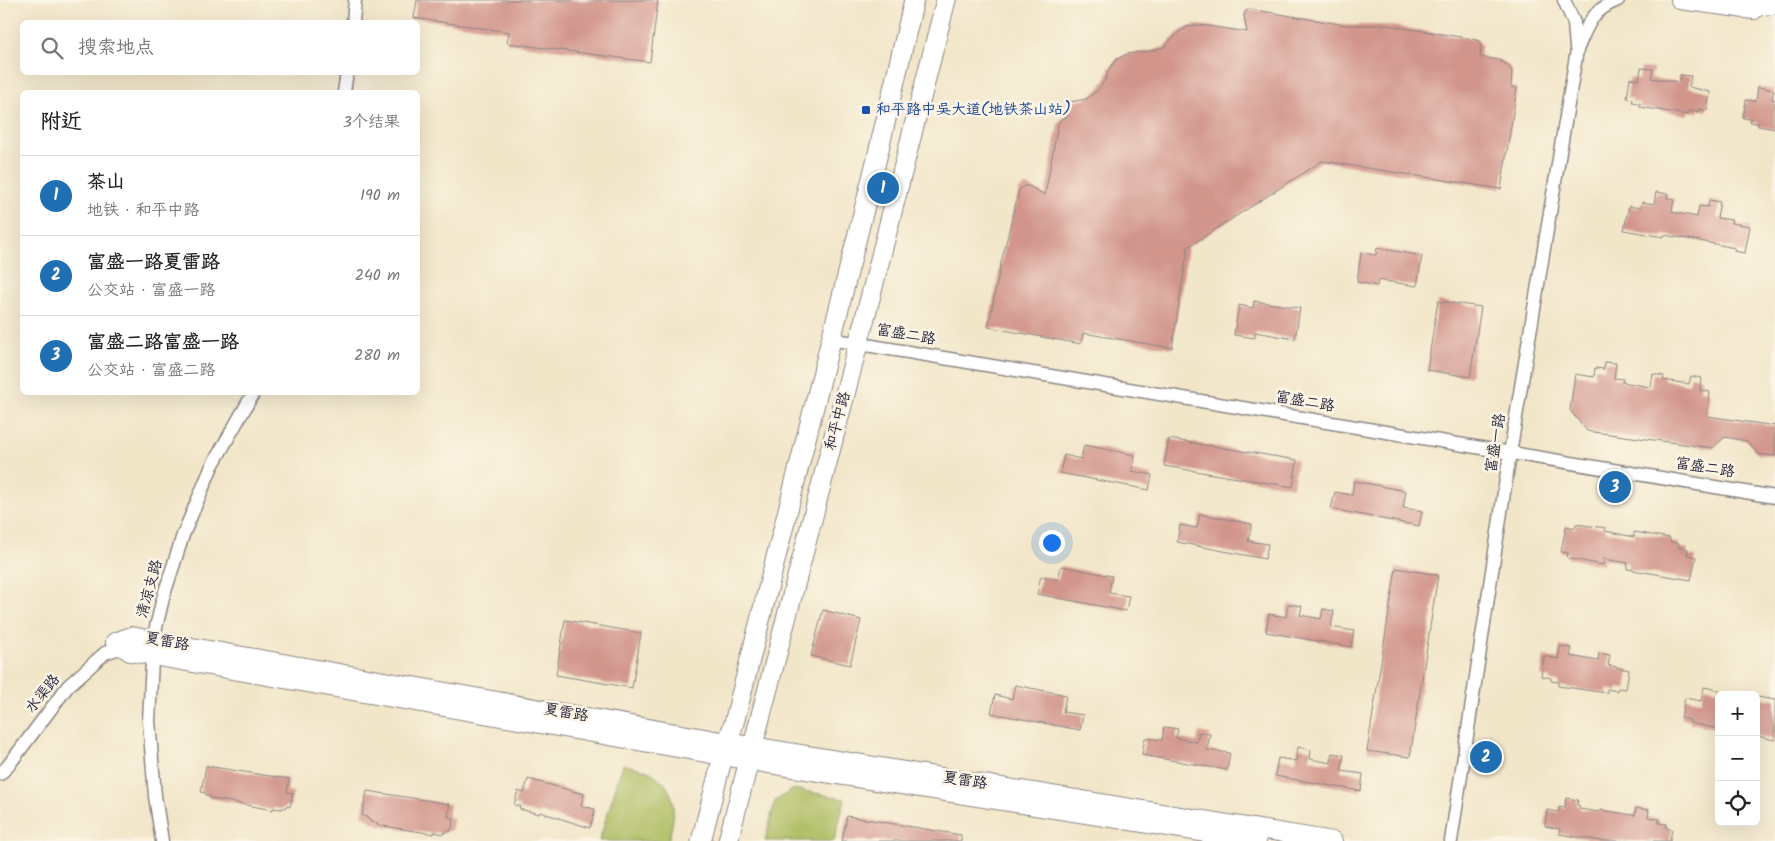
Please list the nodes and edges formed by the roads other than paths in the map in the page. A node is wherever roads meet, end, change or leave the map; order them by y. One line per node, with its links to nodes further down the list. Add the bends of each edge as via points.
1 (355, 0): 11 (street)
2 (910, 0): 12 (main road)
3 (914, 0): 12 (main road, 和平中路)
4 (946, 0): 17 (main road, 和平中路)
5 (1564, 0): 13 (street, via 1574,23)
6 (1618, 0): 13 (street, via 1605,5 1588,22)
7 (1680, 0): 9 (street)
8 (1775, 4): 9 (main road)
9 (1740, 8): 10 (street)
10 (1775, 12)
11 (353, 20)
12 (905, 38): 16 (main road, 和平中路)
13 (1577, 50): 19 (street, 富盛一路)
14 (347, 75): 15 (street)
15 (344, 90)
16 (830, 339): 17 (street, 富盛二路); 23 (main road, 和平中路)
17 (858, 343): 19 (street, 富盛二路); 24 (main road, 和平中路)
18 (252, 395): 22 (street, 清凉支路, via 212,466 183,535 163,598)
19 (1510, 453): 20 (street, 富盛二路); 31 (street, 富盛一路)
20 (1775, 497)
21 (122, 647): 22 (street, 夏雷路, via 115,642 132,636); 25 (street, 水渠路, via 105,653 68,686)
22 (153, 648): 23 (street, 夏雷路); 26 (street, 清凉支路, via 149,721)
23 (725, 749): 24 (street, 夏雷路); 27 (main road, 和平中路)
24 (751, 754): 28 (main road, 和平中路); 29 (street, 夏雷路); 30 (street, 夏雷路)
25 (0, 774)
26 (162, 841)
27 (701, 841)
28 (728, 841)
29 (1257, 841)
30 (1334, 841)
31 (1451, 841)

